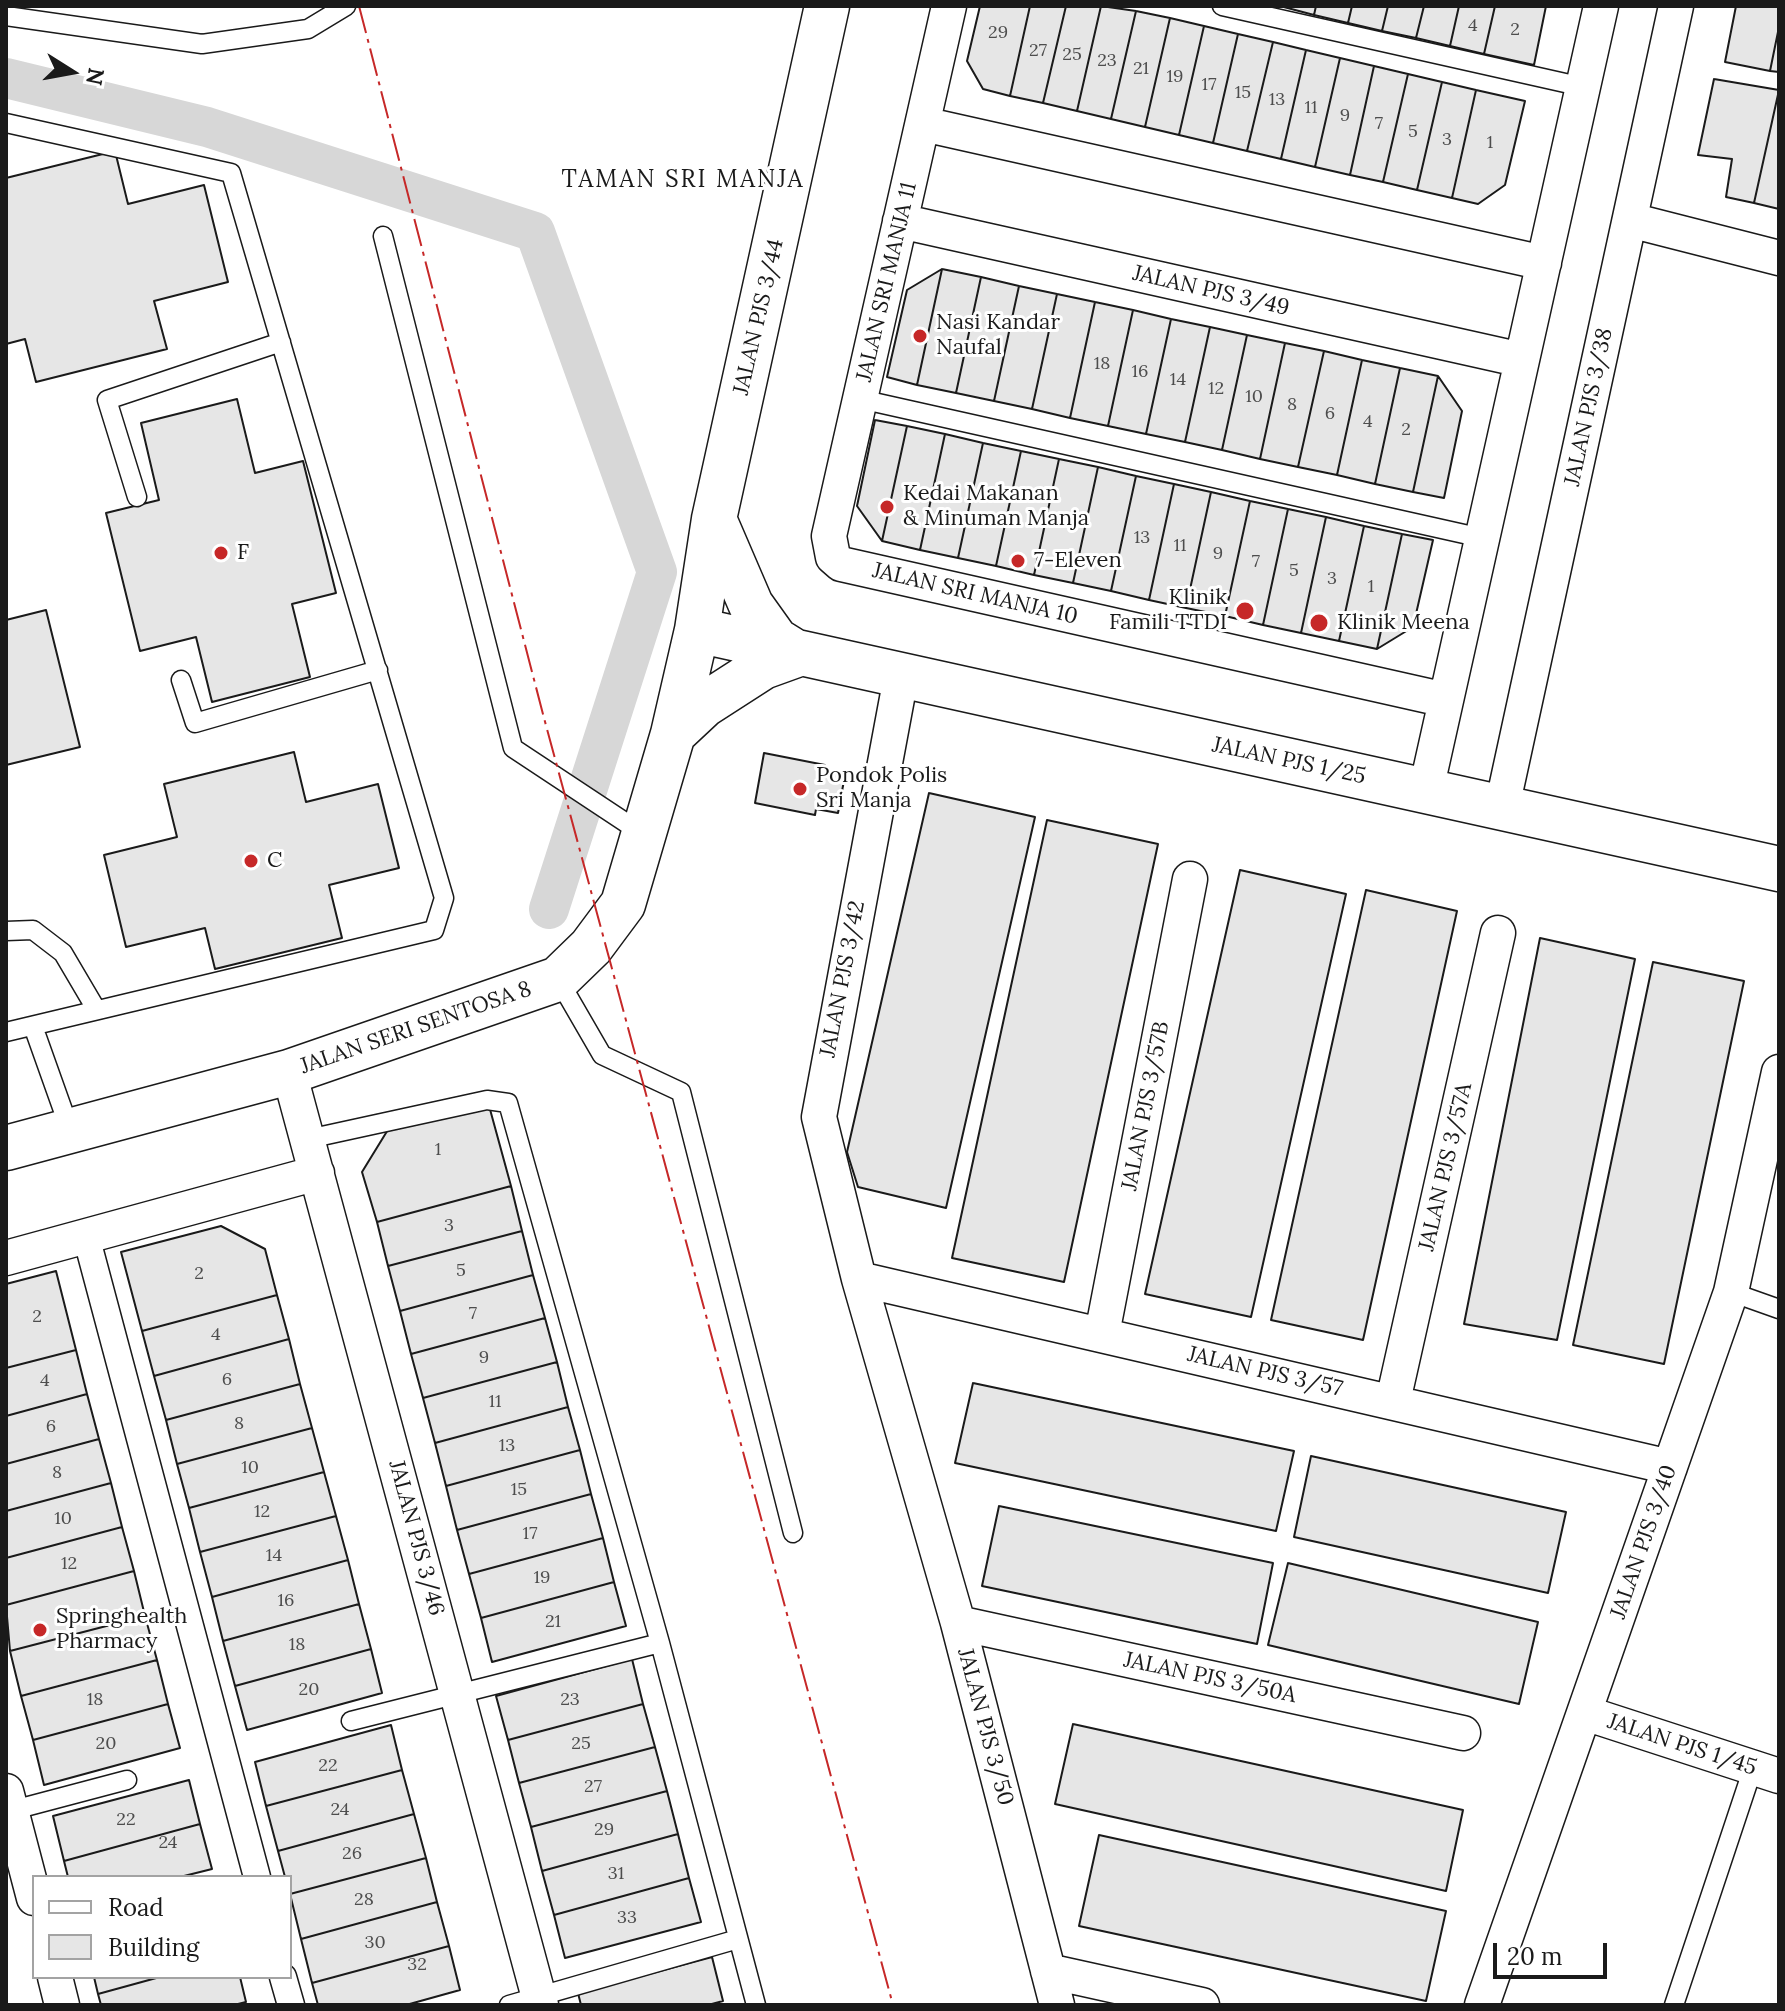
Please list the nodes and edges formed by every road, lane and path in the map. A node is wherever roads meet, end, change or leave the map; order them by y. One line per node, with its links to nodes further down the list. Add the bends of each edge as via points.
1 (346, 6): 7 (lane, via 308,29 202,44)
2 (827, 6): 20 (main road, JALAN PJS 3/44)
3 (949, 6): 10 (street, JALAN SRI MANJA 11)
4 (1222, 6): 8 (lane)
5 (1601, 6): 8 (street)
6 (1676, 6): 11 (street, JALAN PJS 3/38)
7 (6, 16)
8 (1583, 87): 15 (street)
9 (6, 123): 16 (lane, via 231,173)
10 (923, 124): 12 (street, JALAN SRI MANJA 11); 15 (street)
11 (1630, 220): 14 (street); 31 (street, JALAN PJS 3/38)
12 (900, 221): 17 (street, JALAN PJS 3/49); 18 (street, JALAN SRI MANJA 11)
13 (383, 236): 32 (lane, via 513,748)
14 (1779, 258)
15 (1544, 263): 17 (street)
16 (281, 342): 19 (lane, via 107,400); 25 (lane)
17 (1522, 360): 21 (street)
18 (860, 399): 21 (lane); 22 (street, JALAN SRI MANJA 11, via 829,536)
19 (137, 497)
20 (714, 519): 23 (main road, JALAN PJS 3/44); 24 (main road, via 751,605 776,640)
21 (1482, 538): 28 (street)
22 (833, 557): 28 (street, JALAN SRI MANJA 10, via 841,564)
23 (697, 630): 24 (main road, JALAN PJS 1/25); 29 (main road, JALAN PJS 3/44)
24 (799, 654): 26 (main road, JALAN PJS 1/25); 29 (main road, via 763,667 704,705)
25 (378, 670): 27 (lane, via 195,723); 38 (lane, via 444,898 434,930)
26 (901, 677): 30 (main road, JALAN PJS 1/25); 49 (street, JALAN PJS 3/42, via 818,1106)
27 (181, 680)
28 (1446, 700): 30 (street)
29 (673, 734): 32 (main road, JALAN SERI SENTOSA 8)
30 (1426, 790): 31 (main road, JALAN PJS 1/25)
31 (1502, 807): 33 (main road, JALAN PJS 1/25)
32 (645, 836): 37 (main road, JALAN SERI SENTOSA 8, via 623,904)
33 (1779, 869)
34 (1190, 879): 52 (street, JALAN PJS 3/57B)
35 (6, 931): 38 (lane, via 33,930 63,953)
36 (1498, 933): 53 (street, JALAN PJS 3/57A)
37 (558, 979): 41 (main road, JALAN SERI SENTOSA 8); 56 (lane, via 602,1055 681,1092)
38 (96, 1009): 39 (lane)
39 (33, 1026): 40 (lane); 43 (lane)
40 (6, 1032)
41 (289, 1072): 43 (main road, JALAN SERI SENTOSA 8); 44 (street, JALAN PJS 3/46)
42 (1779, 1072): 50 (street, JALAN PJS 3/40)
43 (70, 1130): 45 (main road, JALAN SERI SENTOSA 8)
44 (308, 1139): 46 (street, JALAN PJS 3/46); 58 (lane, via 487,1100 508,1103)
45 (6, 1148)
46 (317, 1173): 47 (street); 59 (street, JALAN PJS 3/46)
47 (86, 1236): 48 (street); 66 (street)
48 (6, 1258)
49 (859, 1279): 52 (street, JALAN PJS 3/57); 54 (street, JALAN PJS 3/42)
50 (1731, 1292): 51 (lane); 55 (street, JALAN PJS 3/40)
51 (1779, 1309)
52 (1102, 1334): 53 (street, JALAN PJS 3/57)
53 (1393, 1401): 55 (street, JALAN PJS 3/57)
54 (907, 1451): 57 (street, JALAN PJS 3/50)
55 (1670, 1467): 60 (street, JALAN PJS 3/40)
56 (793, 1533)
57 (958, 1623): 62 (street, JALAN PJS 3/50A); 69 (street, JALAN PJS 3/50)
58 (660, 1643): 59 (lane); 68 (lane)
59 (458, 1693): 61 (lane); 72 (street, JALAN PJS 3/46)
60 (1585, 1713): 63 (street, JALAN PJS 1/45); 78 (street, JALAN PJS 3/40)
61 (351, 1721)
62 (1463, 1733)
63 (1766, 1772): 79 (lane)
64 (127, 1780): 65 (lane)
65 (8, 1804): 67 (street)
66 (256, 1875)
67 (32, 1891)
68 (738, 1939): 72 (lane); 75 (lane)
69 (1048, 1971): 76 (street, JALAN PJS 3/50); 77 (street)
70 (56, 1979): 73 (street)
71 (284, 1979): 74 (street)
72 (530, 2002)
73 (62, 2005)
74 (291, 2005)
75 (756, 2005)
76 (1057, 2005)
77 (1202, 2005)
78 (1484, 2005)
79 (1674, 2005)

